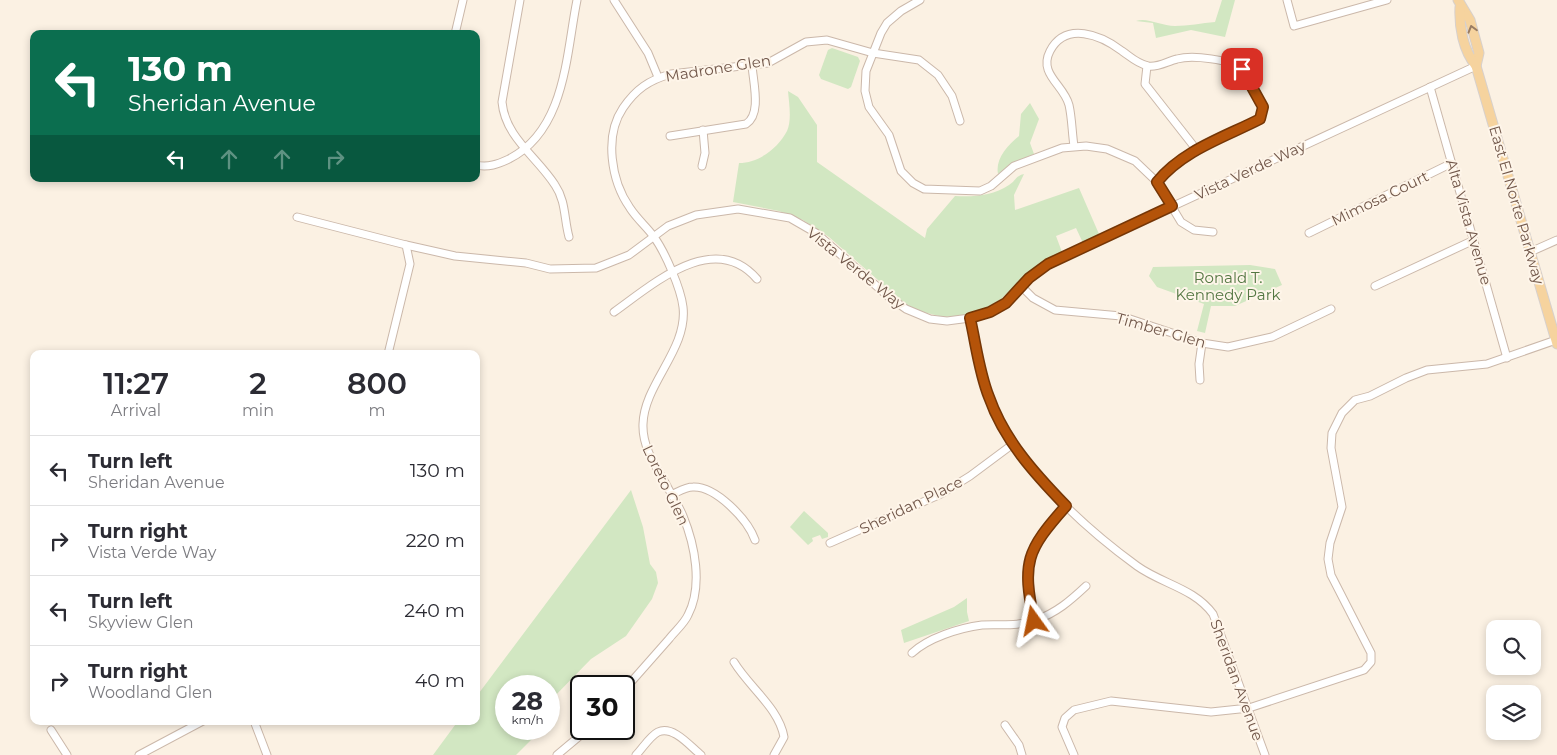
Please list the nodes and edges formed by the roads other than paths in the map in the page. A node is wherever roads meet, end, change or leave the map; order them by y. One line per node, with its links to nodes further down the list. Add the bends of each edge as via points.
1 (463, 0): 9 (street)
2 (520, 0): 20 (street, via 502,102 508,127)
3 (577, 0): 20 (street, via 558,99 552,116)
4 (614, 0): 14 (street, via 648,53)
5 (920, 0): 10 (street, via 887,23)
6 (1287, 0): 7 (street, via 1294,26)
7 (1387, 0)
8 (1459, 4): 13 (main road, East El Norte Parkway, via 1460,24 1469,57)
9 (457, 30)
10 (873, 53): 11 (street, Madrone Glen, via 827,40 806,42 780,59); 16 (street, Madrone Glen, via 919,60 938,75 952,96); 19 (street, via 866,71 865,91 869,107 889,135 901,171 913,184 924,189 980,191 1014,166)
11 (752, 65): 14 (street, Madrone Glen); 17 (street, via 755,112 752,120 746,124)
12 (1147, 66): 19 (street, via 1136,62 1108,41 1084,34 1069,33 1060,37 1046,66 1069,104); 21 (street, via 1145,84); 21 (street, via 1198,57 1229,63 1242,69 1247,76 1263,107 1260,119)
13 (1476, 66): 15 (street, Vista Verde Way); 35 (main road, East El Norte Parkway)
14 (658, 77): 31 (street, Madrone Glen, via 633,94 619,115 612,145 614,170 622,193)
15 (1430, 87): 22 (street, Alta Vista Avenue); 26 (street, Vista Verde Way)
16 (960, 121)
17 (703, 130): 18 (street); 24 (street, via 705,153)
18 (670, 136)
19 (1074, 146): 25 (street, via 1120,152)
20 (525, 148): 23 (street, via 498,164); 30 (street, via 555,185 563,201)
21 (1196, 149): 25 (street)
22 (1452, 163): 29 (street, Mimosa Court); 32 (street, Alta Vista Avenue)
23 (480, 166)
24 (702, 166)
25 (1157, 182): 26 (street)
26 (1172, 206): 28 (street, via 1181,222 1194,230); 38 (street, Vista Verde Way, via 1048,264)
27 (297, 217): 34 (street, Vista Verde Way)
28 (1213, 232)
29 (1309, 233)
30 (569, 237)
31 (654, 238): 34 (street, Vista Verde Way, via 617,262 596,268 550,269 526,263 455,256); 36 (street, Loreto Glen); 42 (street, Vista Verde Way, via 668,226 696,215 728,209 790,218 816,233 906,309 930,319)
32 (1474, 240): 39 (street); 46 (street, Alta Vista Avenue)
33 (1557, 240): 35 (street)
34 (406, 245): 45 (street, via 410,264)
35 (1530, 252): 43 (main road, East El Norte Parkway)
36 (671, 272): 37 (street, via 691,263 715,260 739,264); 41 (street); 49 (street, Loreto Glen, via 683,307 682,328 645,410 643,422 645,444)
37 (758, 279)
38 (1021, 286): 42 (street, Vista Verde Way, via 1006,303); 44 (street, Timber Glen, via 1033,298 1055,310 1121,316)
39 (1375, 286)
40 (1331, 308): 44 (street, Timber Glen, via 1264,340 1228,347)
41 (614, 312)
42 (970, 318): 48 (street, Sheridan Avenue, via 988,396)
43 (1556, 342): 46 (street)
44 (1202, 344): 47 (street)
45 (389, 350)
46 (1507, 358): 58 (street, via 1475,366 1427,370 1355,400 1342,413 1333,430 1331,448 1342,508 1330,542 1328,559 1331,575 1371,653 1371,662 1364,670)
47 (1200, 380)
48 (1013, 444): 50 (street, Sheridan Avenue); 52 (street, Sheridan Place, via 941,494)
49 (671, 495): 51 (street, via 692,487 709,489 750,526); 57 (street, Loreto Glen, via 688,529 696,597 688,617)
50 (1066, 506): 54 (street, via 1032,553 1027,587); 58 (street, Sheridan Avenue, via 1138,566 1192,594 1210,610 1217,620)
51 (755, 540)
52 (830, 543)
53 (1086, 586): 54 (street, via 1064,607)
54 (1034, 621): 55 (street, via 971,628 922,643)
55 (912, 653)
56 (734, 662): 70 (street, via 778,719 784,737)
57 (635, 677)
58 (1248, 708): 72 (street, via 1211,712 1111,701 1074,710 1065,718 1062,727); 73 (street, Sheridan Avenue)
59 (195, 725): 65 (street)
60 (256, 725): 66 (street)
61 (1005, 725): 71 (street)
62 (51, 730): 64 (street)
63 (575, 740): 67 (street)
64 (67, 755)
65 (139, 755)
66 (267, 755)
67 (557, 755)
68 (636, 755): 69 (street, via 657,732 668,730)
69 (701, 755)
70 (774, 755)
71 (1022, 755)
72 (1074, 755)
73 (1265, 755)

